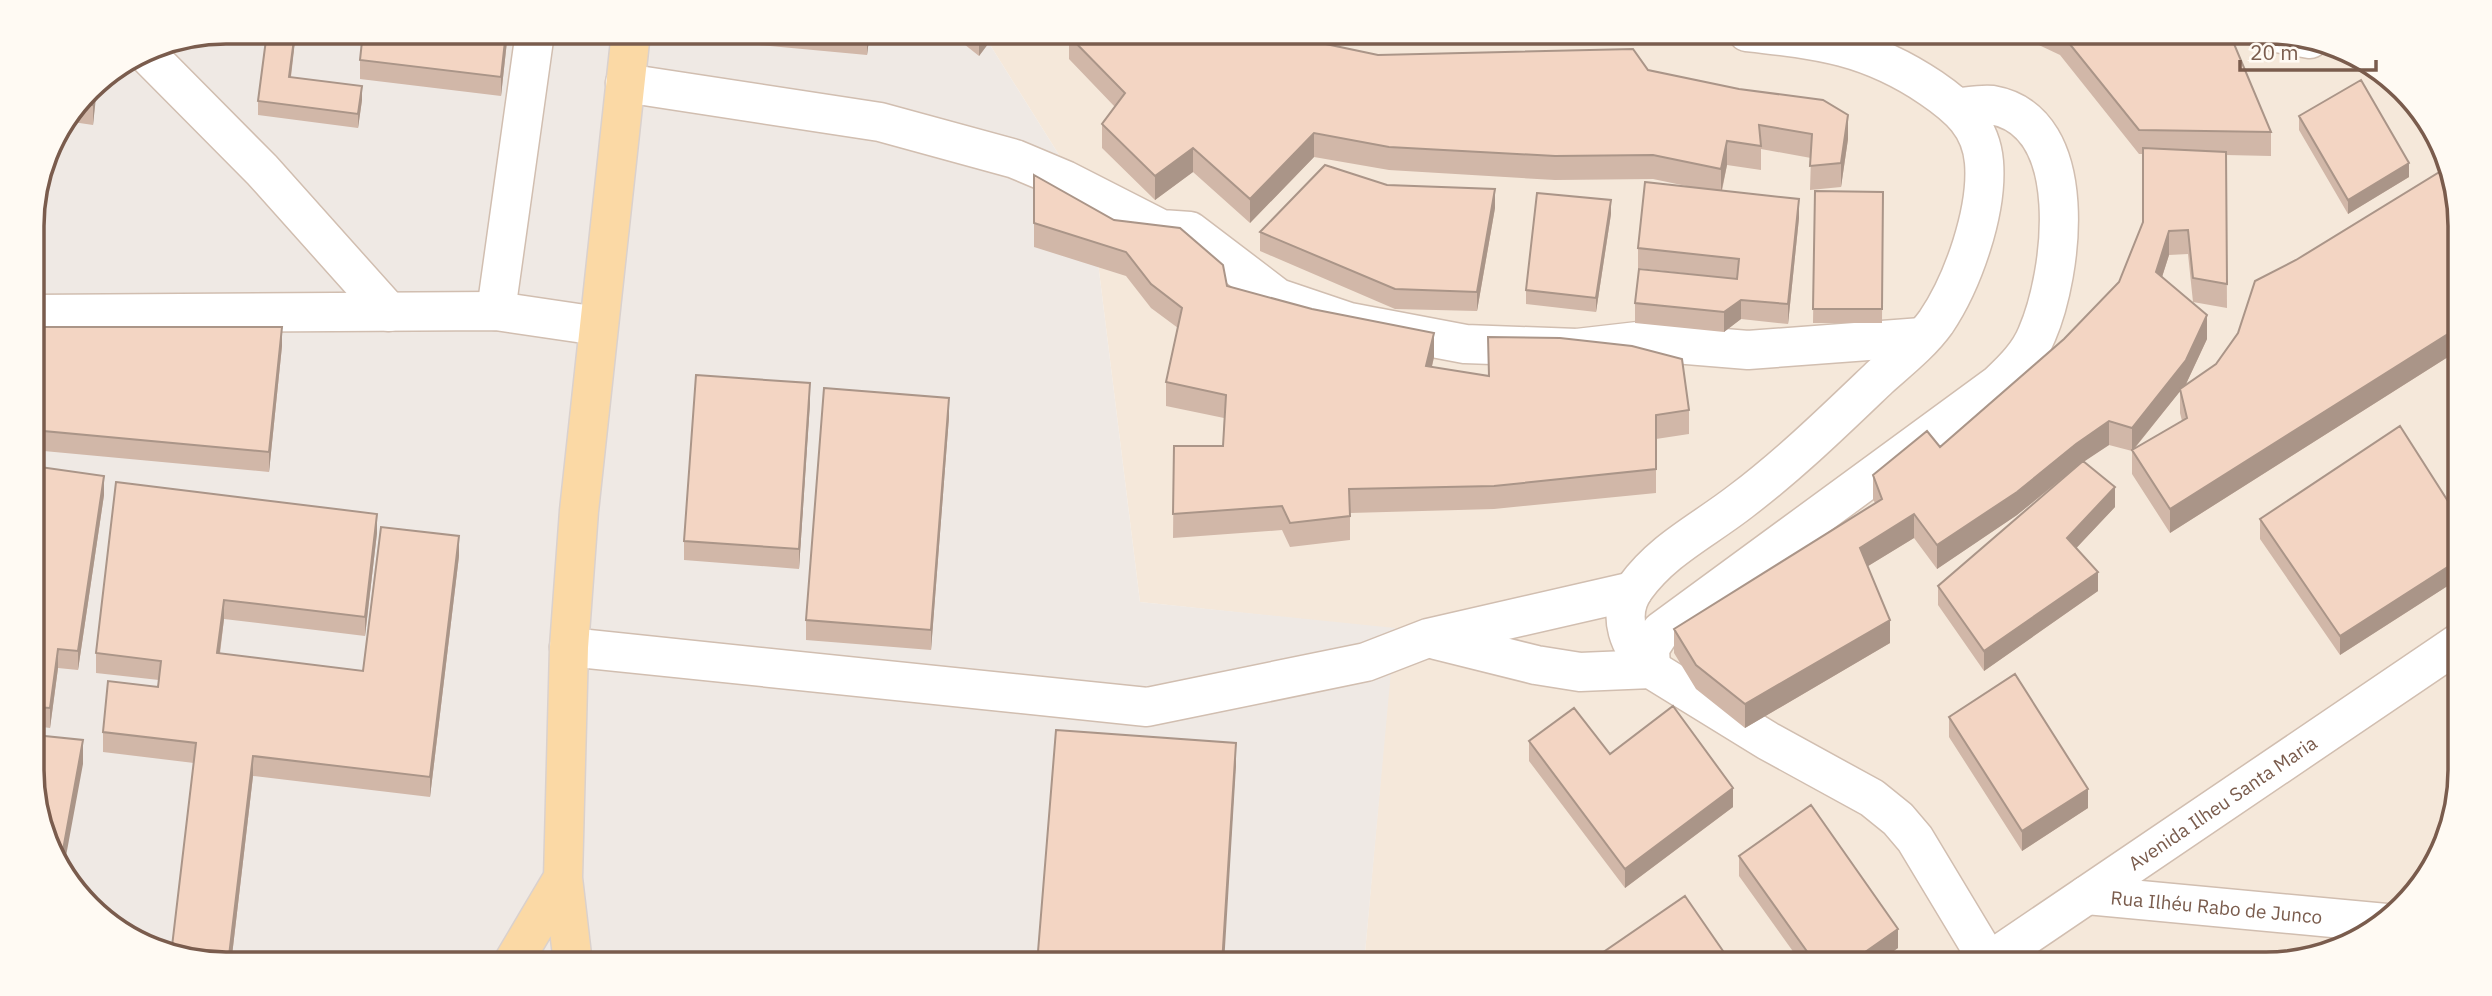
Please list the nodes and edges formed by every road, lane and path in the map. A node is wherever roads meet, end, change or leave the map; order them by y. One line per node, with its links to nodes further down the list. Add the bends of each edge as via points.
1 (533, 44): 7 (street)
2 (630, 44): 5 (main road)
3 (1834, 44): 6 (street, via 1865,51 1904,69)
4 (152, 59): 8 (street, via 262,170)
5 (625, 83): 10 (main road); 11 (street, via 880,122 1015,159 1161,229 1190,231 1278,298 1349,322 1465,344 1577,348 1638,341 1748,350)
6 (1960, 107): 11 (street, via 1975,129 1985,174 1962,274 1953,295); 16 (street, via 1991,105 2015,113 2045,147 2055,176 2059,240 2053,288 2037,335 2019,365 1998,384 1661,631 1650,648)
7 (496, 311): 8 (street); 10 (street)
8 (389, 312): 9 (street)
9 (44, 314)
10 (598, 326): 14 (main road)
11 (1922, 337): 12 (street, via 1822,435 1738,504 1661,558)
12 (1633, 590): 13 (street); 16 (street, via 1626,612 1627,632 1636,653)
13 (1428, 638): 14 (street, via 1366,662 1147,707); 16 (street, via 1580,672)
14 (569, 647): 17 (main road)
15 (2448, 650): 18 (street, Avenida Ilheu Santa Maria)
16 (1651, 669): 22 (street, via 1872,798 1898,820 1915,839)
17 (563, 878): 20 (main road); 21 (main road)
18 (2087, 895): 19 (street, Rua Ilhéu Rabo de Junco); 23 (street, Avenida Ilheu Santa Maria)
19 (2368, 921)
20 (519, 952)
21 (572, 952)
22 (1981, 952)
23 (2003, 952)

